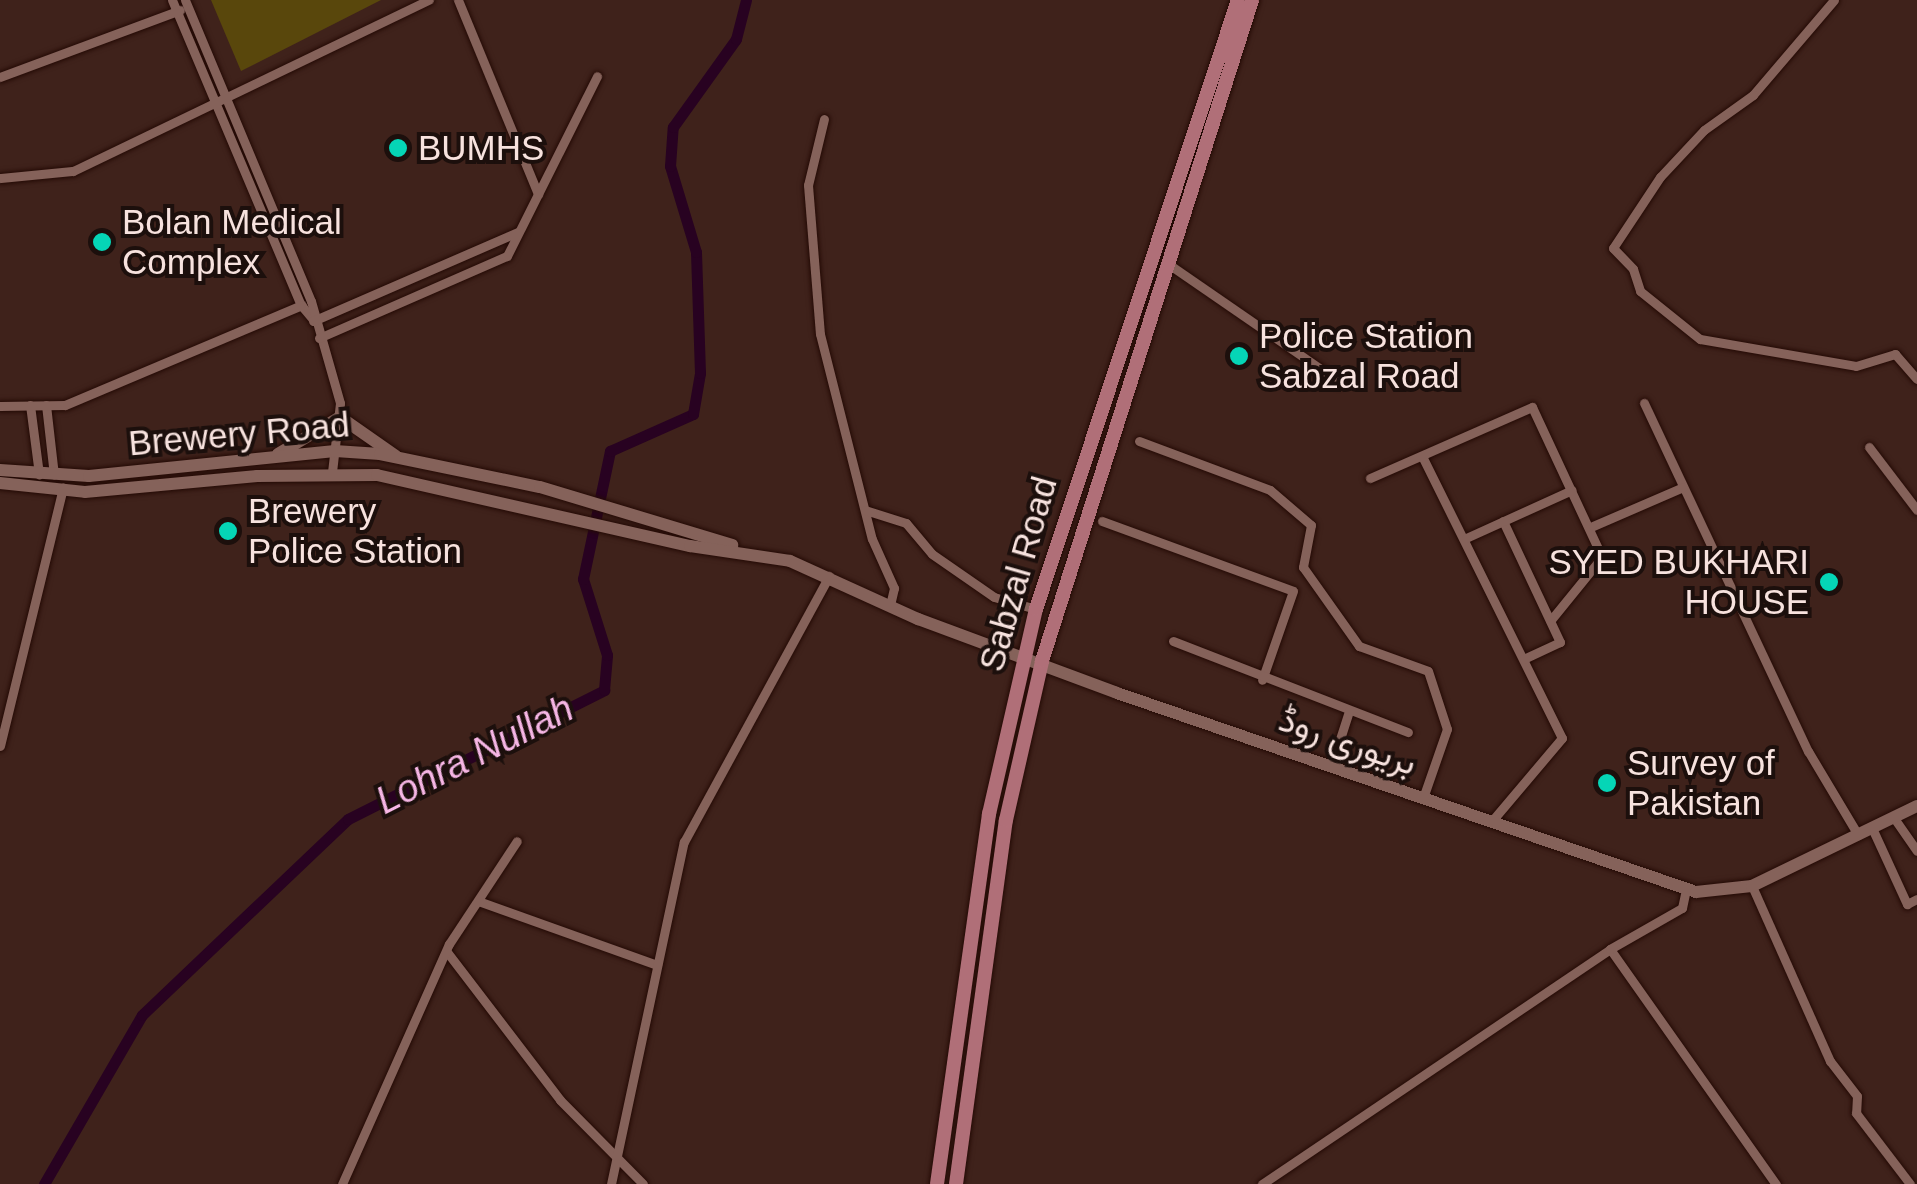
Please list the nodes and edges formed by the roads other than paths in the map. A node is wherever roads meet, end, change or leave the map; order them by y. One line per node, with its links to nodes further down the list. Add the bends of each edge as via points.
1 (172, 0): 8 (street)
2 (430, 0): 11 (street)
3 (458, 0): 15 (street)
4 (1238, 0): 18 (main road, Sabzal Road)
5 (1252, 0): 17 (main road, Sabzal Road)
6 (1834, 0): 23 (street, via 1753,95 1704,130 1660,177 1613,248 1640,291 1700,339 1856,366 1895,354)
7 (187, 3): 8 (street); 11 (street)
8 (176, 12): 10 (street); 12 (street)
9 (597, 76): 15 (street)
10 (0, 77)
11 (229, 101): 12 (street); 20 (street)
12 (218, 107): 14 (street, via 73,171); 20 (street)
13 (824, 119): 45 (street, via 808,184 810,244 820,334)
14 (0, 178)
15 (538, 194): 16 (street)
16 (518, 232): 21 (street); 22 (street, via 506,256)
17 (1167, 263): 19 (main road, Sabzal Road); 24 (street)
18 (1139, 291): 19 (main road); 54 (main road, Sabzal Road)
19 (1156, 296): 59 (main road, Sabzal Road)
20 (306, 303): 21 (street); 27 (street, via 66,405)
21 (312, 319): 22 (street)
22 (319, 338): 29 (street)
23 (1917, 379)
24 (1338, 380)
25 (1644, 402): 42 (street)
26 (30, 405): 27 (street); 28 (street); 38 (street)
27 (46, 405): 39 (street)
28 (0, 406)
29 (340, 418): 32 (street); 34 (main road); 35 (main road)
30 (1139, 441): 66 (street, via 1270,490 1311,525 1303,567 1359,646 1428,671 1447,729)
31 (1869, 446): 46 (street)
32 (335, 450): 34 (main road, Brewery Road); 35 (main road, Brewery Road); 37 (street)
33 (1422, 456): 40 (street); 44 (street, via 1532,407); 50 (street)
34 (398, 457): 51 (main road, Brewery Road, via 540,487)
35 (272, 458): 39 (main road, Brewery Road)
36 (0, 470): 38 (main road, Brewery Road)
37 (332, 472): 43 (main road, Brewery Road); 51 (main road, Brewery Road, via 431,482 651,536)
38 (39, 474): 39 (main road, Brewery Road)
39 (60, 475): 43 (street)
40 (1370, 478)
41 (0, 484): 43 (main road, Brewery Road)
42 (1684, 487): 49 (street); 71 (street, via 1808,751)
43 (62, 490): 62 (street)
44 (1572, 490): 48 (street); 49 (street)
45 (865, 510): 53 (street, via 894,588); 54 (street, via 906,523 932,554 994,598)
46 (1917, 510)
47 (1102, 521): 60 (street, via 1294,591)
48 (1503, 521): 50 (street); 55 (street)
49 (1593, 526): 55 (street, via 1602,557)
50 (1466, 538): 58 (street)
51 (758, 554): 52 (main road, بریوری روڈ)
52 (829, 576): 53 (main road, بریوری روڈ); 80 (street, via 684,842)
53 (890, 606): 57 (main road, بریوری روڈ)
54 (1036, 610): 57 (main road, Sabzal Road)
55 (1550, 621): 58 (street, via 1560,642)
56 (1174, 641): 60 (street)
57 (1025, 655): 59 (main road, بریوری روڈ); 81 (main road, Sabzal Road, via 990,814)
58 (1524, 660): 69 (street, via 1562,738)
59 (1042, 661): 65 (main road, بریوری روڈ); 82 (main road, Sabzal Road, via 1013,780)
60 (1262, 680): 61 (street)
61 (1349, 711): 63 (street); 65 (street)
62 (2, 713): 64 (street)
63 (1408, 732)
64 (0, 746)
65 (1331, 767): 66 (main road, بریوری روڈ)
66 (1423, 798): 69 (main road, بریوری روڈ)
67 (1917, 806): 68 (main road, بریوری روڈ)
68 (1894, 818): 70 (main road, بریوری روڈ); 73 (street)
69 (1490, 822): 75 (main road, بریوری روڈ)
70 (1872, 828): 71 (main road, بریوری روڈ); 76 (street, via 1907,904)
71 (1858, 835): 74 (main road, بریوری روڈ)
72 (517, 841): 77 (street)
73 (1917, 852)
74 (1752, 886): 75 (main road, بریوری روڈ, via 1719,894); 91 (street, via 1830,1062 1857,1096 1856,1113)
75 (1686, 889): 78 (street, via 1682,908)
76 (1917, 899)
77 (481, 902): 79 (street); 80 (street)
78 (1610, 948): 89 (street); 90 (street)
79 (447, 952): 83 (street, via 560,1100); 84 (street)
80 (657, 965): 83 (street)
81 (952, 1080): 82 (main road); 87 (main road, Sabzal Road)
82 (968, 1083): 88 (main road, Sabzal Road)
83 (616, 1156): 85 (street); 86 (street)
84 (342, 1184)
85 (611, 1184)
86 (642, 1184)
87 (936, 1184)
88 (956, 1184)
89 (1262, 1184)
90 (1776, 1184)
91 (1910, 1184)

